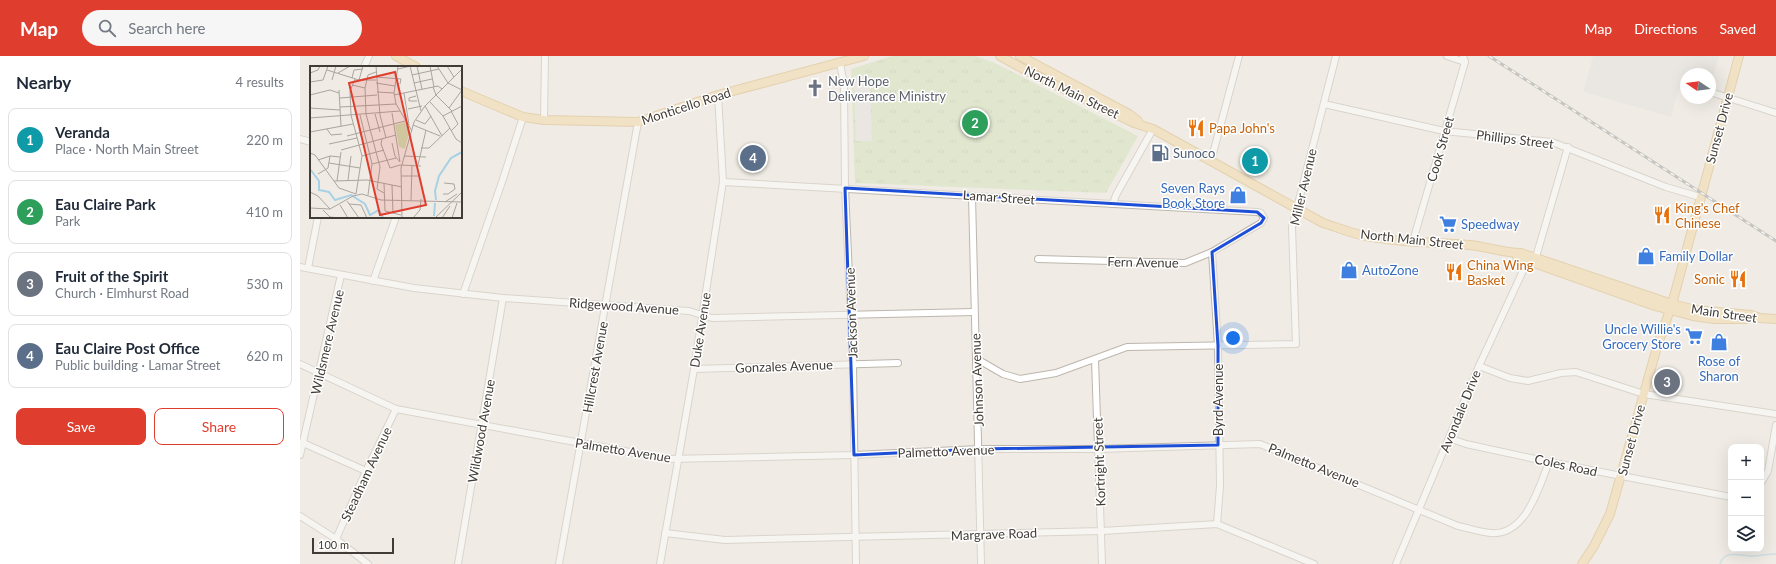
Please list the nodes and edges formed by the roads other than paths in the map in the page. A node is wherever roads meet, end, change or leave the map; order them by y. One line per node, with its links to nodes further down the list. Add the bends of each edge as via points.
1 (369, 56): 13 (street)
2 (396, 56): 14 (main road)
3 (545, 56): 22 (street)
4 (864, 56): 12 (main road, Monticello Road)
5 (1000, 56): 24 (main road, North Main Street, via 1134,123)
6 (1020, 56): 24 (main road, North Main Street, via 1129,114)
7 (1239, 56): 29 (street)
8 (1336, 56): 19 (street, Miller Avenue)
9 (1447, 56): 11 (street)
10 (1739, 56): 18 (main road, Sunset Drive)
11 (1464, 59): 25 (street, Cook Street)
12 (840, 63): 17 (main road, Monticello Road); 31 (street, Jackson Avenue, via 844,85)
13 (364, 66)
14 (414, 66)
15 (462, 91): 21 (main road, Monticello Road)
16 (1716, 94): 18 (street)
17 (718, 95): 23 (main road, Monticello Road); 30 (street, Duke Avenue)
18 (1728, 97): 20 (street); 33 (main road, Sunset Drive)
19 (1324, 104): 25 (street, Phillips Street); 35 (street, Miller Avenue)
20 (1776, 113)
21 (522, 117): 22 (main road, Monticello Road); 49 (street)
22 (544, 120): 23 (main road, Monticello Road)
23 (638, 122): 51 (street, Hillcrest Avenue)
24 (1149, 128): 29 (main road, North Main Street); 34 (street)
25 (1444, 131): 28 (street, Phillips Street, via 1544,140); 39 (street, Cook Street)
26 (300, 139): 27 (street)
27 (310, 142)
28 (1568, 147): 33 (street, Phillips Street, via 1666,187); 42 (street)
29 (1211, 162): 35 (main road, North Main Street)
30 (723, 182): 31 (street, Lamar Street); 55 (street, Duke Avenue)
31 (845, 188): 32 (street, Lamar Street); 54 (street, Jackson Avenue)
32 (972, 196): 34 (street, Lamar Street); 53 (street, Johnson Avenue)
33 (1700, 197): 52 (main road, Sunset Drive)
34 (1113, 204): 38 (street, Lamar Street, via 1258,212 1264,218)
35 (1296, 208): 39 (main road, North Main Street, via 1323,223 1362,236); 57 (street, Miller Avenue, via 1292,226 1296,344)
36 (318, 218): 46 (street)
37 (396, 218): 48 (street)
38 (1261, 223): 40 (street, Fern Avenue)
39 (1413, 241): 41 (main road, North Main Street, via 1480,246)
40 (1212, 252): 43 (street, Fern Avenue, via 1185,262); 57 (street, Byrd Avenue)
41 (1512, 253): 42 (main road, North Main Street); 44 (main road, North Main Street, via 1518,258)
42 (1536, 257): 52 (main road, North Main Street)
43 (1038, 259)
44 (1528, 260): 52 (main road, North Main Street, via 1655,306); 63 (street, Avondale Drive)
45 (300, 267): 46 (street, Ridgewood Avenue)
46 (308, 268): 47 (street, Ridgewood Avenue)
47 (342, 275): 48 (street, Ridgewood Avenue); 65 (street, Wildsmere Avenue)
48 (374, 281): 49 (street, Ridgewood Avenue)
49 (462, 294): 50 (street, Ridgewood Avenue)
50 (503, 298): 51 (street, Ridgewood Avenue); 69 (street, Wildwood Avenue)
51 (606, 305): 55 (street, Ridgewood Avenue, via 689,311); 73 (street, Hillcrest Avenue)
52 (1671, 306): 56 (main road, Main Street); 66 (main road, Sunset Drive)
53 (974, 312): 54 (street, Ridgewood Avenue); 58 (street, Johnson Avenue)
54 (851, 314): 55 (street, Ridgewood Avenue, via 712,318); 62 (street, Jackson Avenue)
55 (703, 316): 64 (street, Duke Avenue)
56 (1776, 320)
57 (1218, 346): 59 (street, via 1127,347); 74 (street, Byrd Avenue)
58 (977, 359): 59 (street, via 1003,374 1020,379 1056,373); 75 (street, Johnson Avenue)
59 (1095, 360): 76 (street, Kortright Street)
60 (898, 363): 62 (street, Gonzales Avenue)
61 (300, 364): 65 (street, Palmetto Avenue)
62 (853, 364): 64 (street, Gonzales Avenue); 78 (street, Jackson Avenue)
63 (1479, 366): 66 (street, via 1510,378 1528,381 1576,372); 71 (street, Avondale Drive)
64 (694, 369): 79 (street, Duke Avenue)
65 (320, 373): 67 (street, Palmetto Avenue); 72 (street, Wildsmere Avenue)
66 (1644, 394): 68 (street); 82 (main road, Sunset Drive)
67 (396, 409): 69 (street, Palmetto Avenue); 81 (street, Steadham Avenue)
68 (1776, 414)
69 (482, 425): 73 (street, Palmetto Avenue); 94 (street, Wildwood Avenue)
70 (1776, 425): 83 (street, via 1768,471)
71 (1449, 438): 80 (street, Coles Road); 85 (street, Avondale Drive)
72 (303, 443): 77 (street, Wildsmere Avenue); 81 (street)
73 (582, 444): 79 (street, Palmetto Avenue, via 668,460); 95 (street, Hillcrest Avenue)
74 (1218, 445): 76 (street, Palmetto Avenue); 85 (street, Palmetto Avenue, via 1260,444); 87 (street, Byrd Avenue, via 1220,486)
75 (979, 449): 76 (street, Palmetto Avenue); 78 (street, Palmetto Avenue); 90 (street, Johnson Avenue)
76 (1098, 449): 88 (street, Kortright Street)
77 (300, 455)
78 (854, 455): 79 (street, Palmetto Avenue); 91 (street, Jackson Avenue)
79 (679, 459): 89 (street, Duke Avenue)
80 (1549, 462): 82 (street, Coles Road); 85 (street, Palmetto Avenue, via 1531,508 1511,529 1492,533 1458,526)
81 (366, 471): 92 (street, Steadham Avenue)
82 (1621, 477): 84 (street, Coles Road); 102 (main road, Sunset Drive, via 1610,514)
83 (1763, 480)
84 (1728, 496)
85 (1420, 509): 101 (street, Avondale Drive)
86 (300, 516): 92 (street)
87 (1217, 524): 88 (street, Margrave Road); 100 (street, Margrave Road)
88 (1102, 531): 90 (street, Margrave Road); 99 (street, Kortright Street)
89 (665, 533): 91 (street, Margrave Road, via 725,540); 96 (street, Duke Avenue)
90 (980, 534): 91 (street, Margrave Road); 98 (street, Johnson Avenue)
91 (855, 537): 97 (street, Jackson Avenue)
92 (336, 539): 93 (street)
93 (368, 564)
94 (458, 564)
95 (560, 564)
96 (660, 564)
97 (856, 564)
98 (981, 564)
99 (1102, 564)
100 (1314, 564)
101 (1396, 564)
102 (1582, 564)

